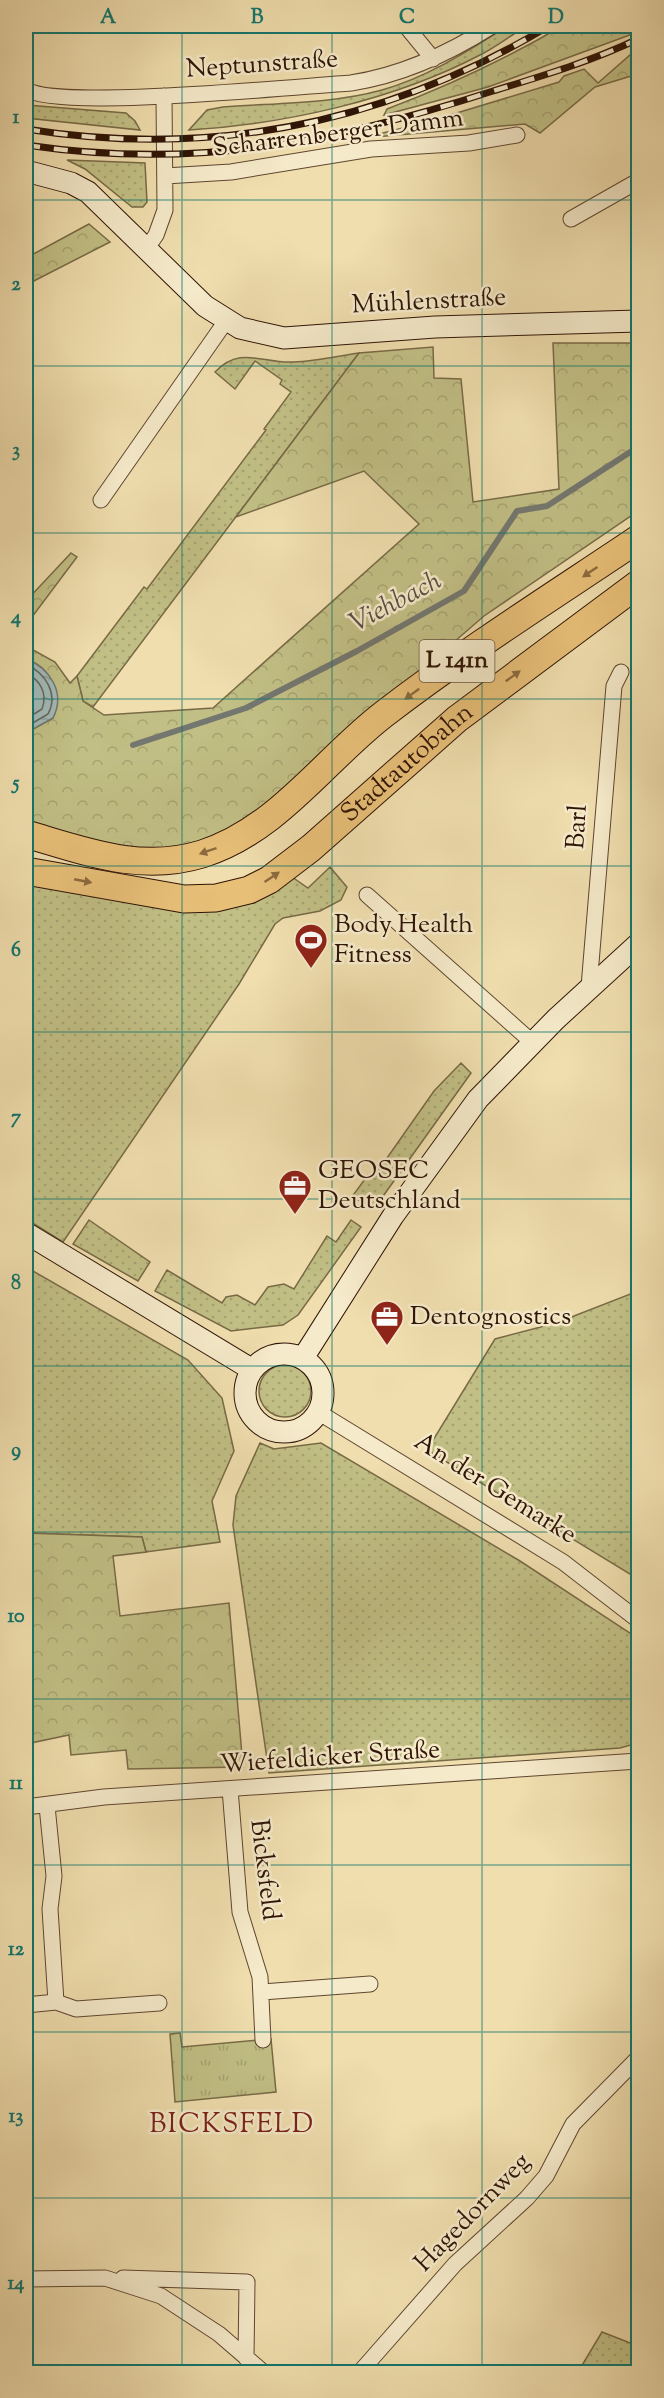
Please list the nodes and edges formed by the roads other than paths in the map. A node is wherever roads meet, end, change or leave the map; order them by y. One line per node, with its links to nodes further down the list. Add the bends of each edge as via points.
1 (406, 26): 3 (street)
2 (492, 26): 3 (street, Neptunstraße)
3 (433, 59): 5 (street, Neptunstraße, via 376,79 351,83)
4 (26, 89): 5 (street, Neptunstraße, via 47,97)
5 (164, 96): 8 (street)
6 (517, 135): 8 (street, Scharrenberger Damm, via 469,143 372,148 231,172)
7 (26, 171): 11 (street, Mühlenstraße, via 79,187)
8 (165, 176): 11 (street, via 162,222)
9 (639, 181): 10 (street)
10 (571, 219)
11 (147, 248): 12 (street, Mühlenstraße, via 205,306)
12 (226, 321): 13 (street, Mühlenstraße, via 259,334 284,338 435,327); 14 (street)
13 (639, 321)
14 (100, 500)
15 (639, 539): 18 (highway, Stadtautobahn / L 141n, one-way to 18, via 383,715 284,807 222,846 163,862 112,859)
16 (639, 584): 19 (highway, Stadtautobahn / L 141n, one-way to 16, via 170,897 216,898 241,893 269,880 318,842 457,718)
17 (621, 672): 22 (street, Barl, via 614,686)
18 (26, 834)
19 (26, 871)
20 (367, 895): 23 (street)
21 (639, 944): 22 (street)
22 (589, 987): 23 (street)
23 (532, 1042): 25 (street, via 478,1099 393,1216)
24 (26, 1233): 26 (street)
25 (303, 1358): 26 (street, via 275,1354); 27 (street, via 321,1379 322,1403)
26 (252, 1369): 27 (street, via 244,1386 245,1397 248,1409 262,1427 297,1430)
27 (318, 1412): 28 (street, An der Gemarke, via 563,1562)
28 (639, 1620)
29 (639, 1761): 30 (street, Wiefeldicker Straße)
30 (230, 1789): 31 (street, Wiefeldicker Straße, via 104,1797); 34 (street, Bicksfeld, via 240,1912)
31 (47, 1806): 32 (street, Wiefeldicker Straße); 35 (street, via 54,1876 50,1909)
32 (26, 1807)
33 (370, 1984): 34 (street)
34 (262, 1992): 38 (street, Bicksfeld)
35 (56, 2002): 36 (street, via 76,2009); 37 (street)
36 (159, 2003)
37 (26, 2005)
38 (263, 2040)
39 (639, 2058): 44 (street, Hagedornweg, via 573,2124 546,2176 527,2198 455,2264)
40 (105, 2278): 41 (street); 42 (street, via 171,2302 219,2334); 42 (street, via 247,2282)
41 (26, 2279)
42 (246, 2358): 43 (street)
43 (263, 2373)
44 (360, 2373)

